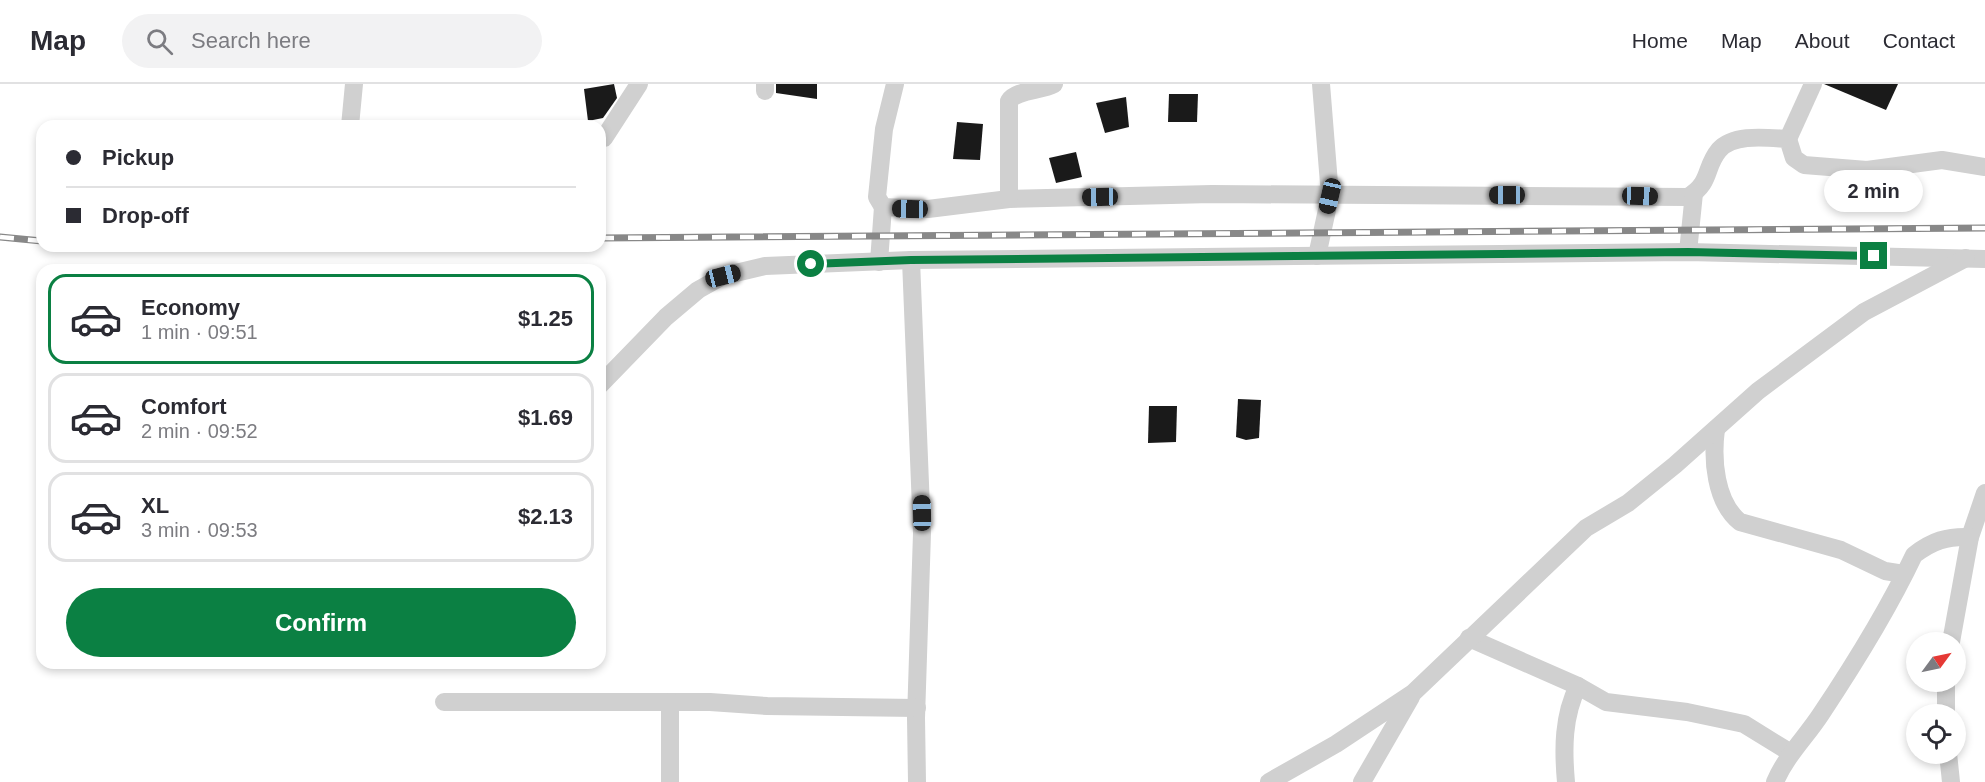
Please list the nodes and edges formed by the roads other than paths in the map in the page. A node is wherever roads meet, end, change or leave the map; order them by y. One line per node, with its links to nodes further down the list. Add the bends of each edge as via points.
1 (354, 84): 7 (street)
2 (639, 84): 8 (street)
3 (895, 84): 14 (street, via 879,176 877,197)
4 (1054, 84): 13 (street, via 1018,94 1009,101)
5 (1321, 84): 12 (street)
6 (1813, 84): 9 (street)
7 (351, 120)
8 (606, 135)
9 (1788, 139): 10 (street, via 1794,158 1804,165 1867,170 1942,160); 11 (street, via 1737,140 1719,150 1702,188)
10 (1985, 167)
11 (1694, 193): 12 (street, via 1688,197); 15 (street)
12 (1330, 196): 13 (street, via 1212,194); 16 (street)
13 (1009, 199): 14 (street, via 928,209)
14 (883, 207): 19 (street)
15 (1688, 252): 16 (street); 17 (street)
16 (1317, 256): 18 (street)
17 (1976, 258): 21 (street, via 1864,312 1758,391)
18 (911, 260): 19 (street); 31 (street, via 922,533)
19 (879, 262): 20 (street, via 765,266 723,276 698,290 666,317)
20 (606, 379)
21 (1716, 429): 24 (street, via 1716,468 1722,495 1729,513 1740,522 1841,550 1885,571); 26 (street, via 1628,503 1586,528)
22 (1985, 493): 23 (street)
23 (1970, 537): 24 (street, via 1951,536 1925,546 1914,555); 25 (street)
24 (1904, 574): 32 (street, via 1862,650)
25 (1953, 632)
26 (1469, 638): 27 (street); 28 (street)
27 (1578, 686): 32 (street, via 1606,702 1744,724); 38 (street, via 1566,725)
28 (1413, 693): 36 (street); 37 (street)
29 (444, 702): 30 (street)
30 (670, 702): 31 (street); 34 (street)
31 (916, 708): 35 (street)
32 (1791, 753): 39 (street)
33 (1949, 764): 40 (street)
34 (670, 782)
35 (917, 782)
36 (1269, 782)
37 (1362, 782)
38 (1566, 782)
39 (1775, 782)
40 (1951, 782)

